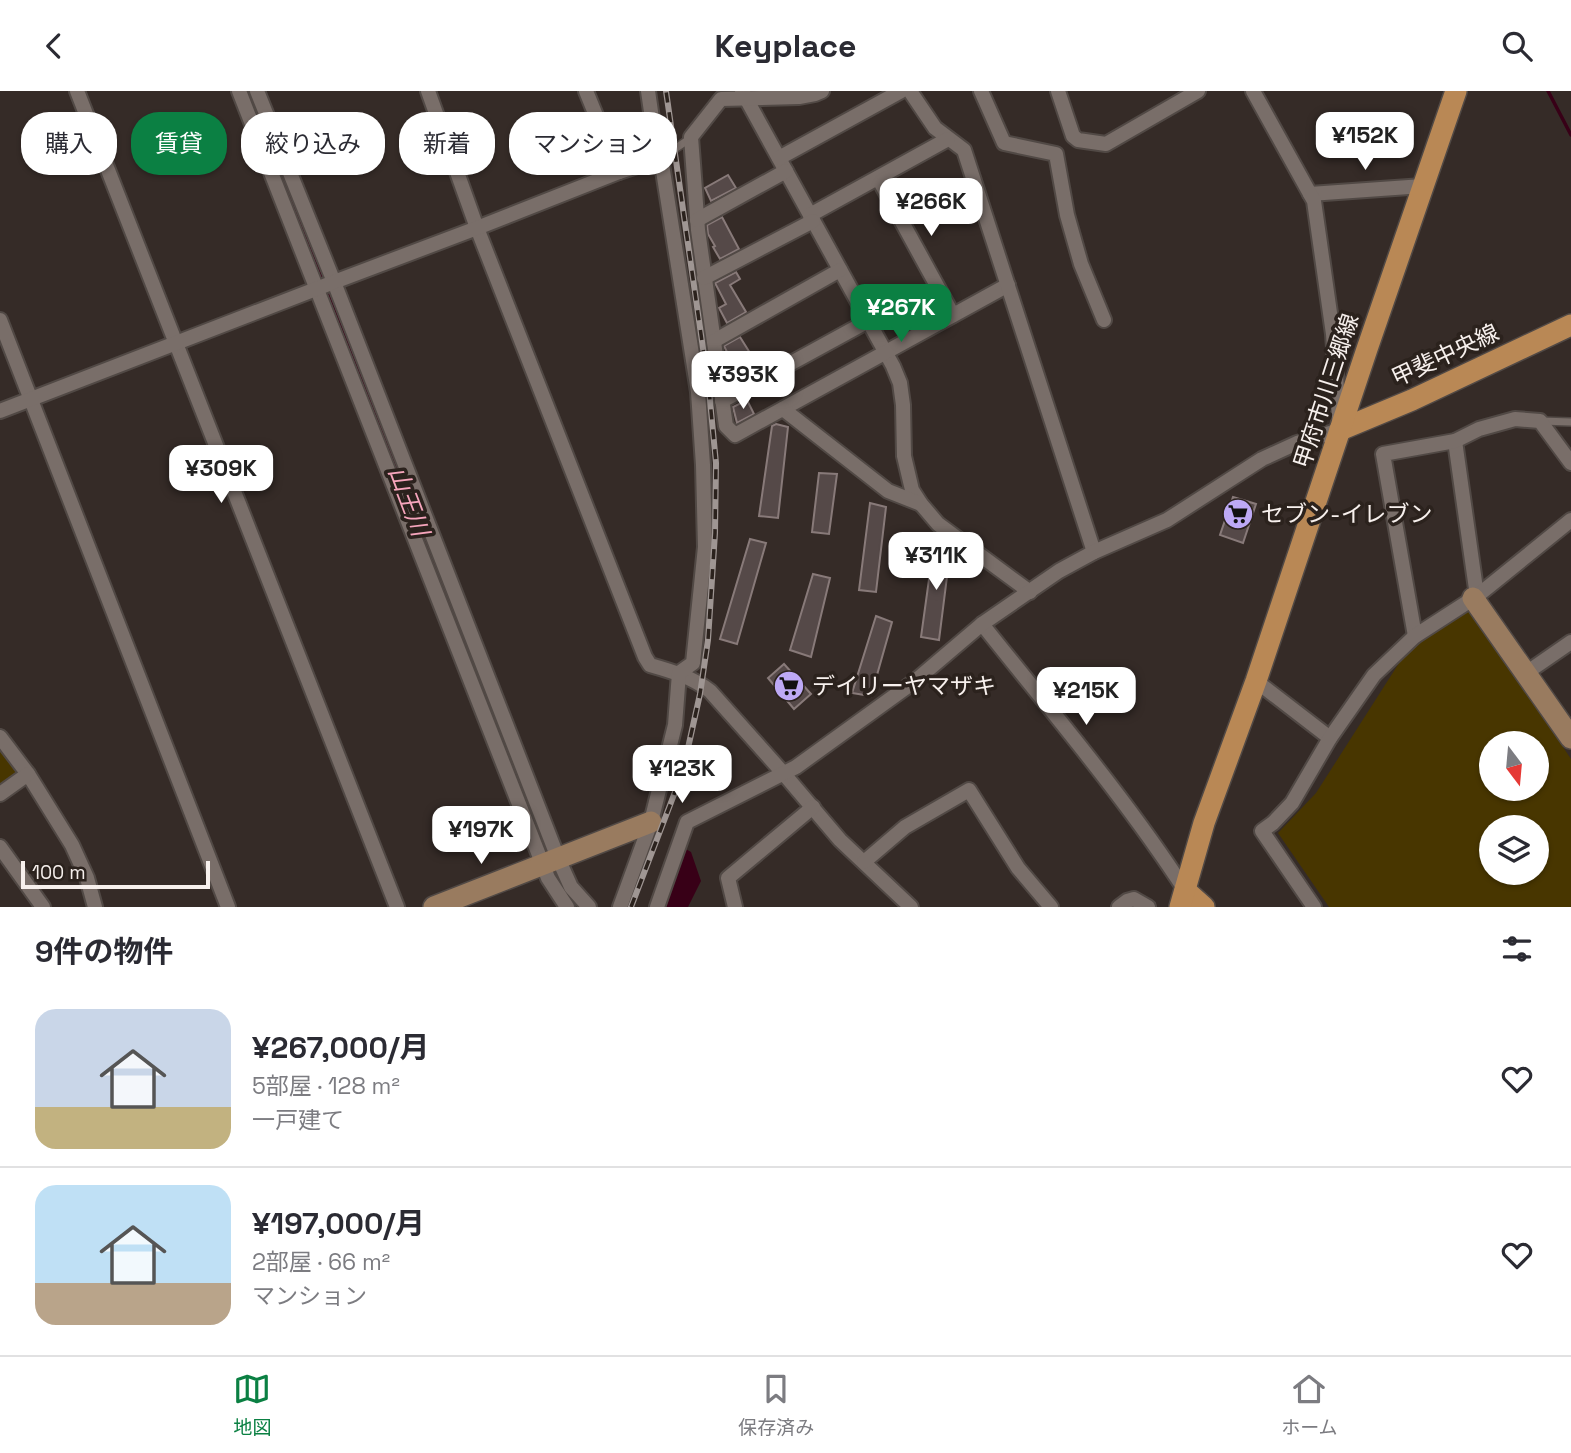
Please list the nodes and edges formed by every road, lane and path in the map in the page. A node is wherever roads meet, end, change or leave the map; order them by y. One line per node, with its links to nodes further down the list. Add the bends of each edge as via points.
1 (76, 91): 43 (street)
2 (239, 91): 35 (street)
3 (257, 91): 35 (street)
4 (428, 91): 32 (street)
5 (586, 91): 17 (street)
6 (648, 91): 18 (street)
7 (822, 91): 16 (street)
8 (901, 91): 24 (street)
9 (910, 91): 21 (street, via 934,128)
10 (981, 91): 23 (street, via 1004,143)
11 (1058, 91): 19 (street)
12 (1198, 91): 19 (street, via 1106,144)
13 (1253, 91): 29 (street)
14 (1456, 91): 28 (main road, 甲府市川三郷線)
15 (744, 94): 16 (street); 20 (street, via 721,99); 24 (street)
16 (797, 94)
17 (595, 112)
18 (651, 112)
19 (1073, 136): 23 (street)
20 (691, 137): 22 (lane); 31 (street)
21 (948, 139): 27 (street); 36 (street, via 964,150)
22 (677, 147)
23 (1056, 154): 39 (street, via 1081,264)
24 (783, 165): 30 (street); 31 (street)
25 (611, 175): 32 (street)
26 (664, 175): 62 (street, via 698,392 703,465 705,547 693,663)
27 (878, 178): 30 (street); 37 (street)
28 (1423, 186): 29 (street); 51 (main road, 甲府市川三郷線)
29 (1310, 194): 51 (street, via 1333,334)
30 (812, 218): 33 (street); 34 (street)
31 (697, 221): 34 (street)
32 (477, 228): 35 (street); 62 (street, via 645,657 650,665)
33 (840, 270): 40 (street); 42 (street)
34 (705, 278): 42 (street)
35 (325, 285): 43 (street); 74 (street)
36 (1008, 285): 37 (street); 56 (street)
37 (953, 315): 44 (street)
38 (0, 320): 45 (street)
39 (1104, 320)
40 (868, 321): 44 (street); 46 (street)
41 (1571, 325): 51 (main road, 甲斐中央線)
42 (714, 341): 46 (street)
43 (176, 344): 45 (street); 80 (street)
44 (886, 353): 47 (street); 54 (street, via 900,383 904,456 912,490)
45 (31, 398): 48 (street); 79 (street)
46 (722, 401): 47 (street, via 726,426 735,435)
47 (783, 409): 54 (street, via 888,491)
48 (0, 411)
49 (1541, 421): 50 (lane); 52 (street, via 1515,419); 53 (street)
50 (1571, 422)
51 (1340, 430): 56 (street, via 1262,459 1167,520); 64 (main road, 甲府市川三郷線)
52 (1455, 441): 58 (street); 60 (street, via 1383,454)
53 (1571, 463)
54 (921, 504): 57 (street, via 937,524)
55 (1571, 520): 58 (street)
56 (1094, 552): 57 (street)
57 (1030, 591): 59 (street)
58 (1475, 597): 60 (street); 63 (street)
59 (982, 625): 69 (street, via 915,681); 76 (street, via 1161,853)
60 (1415, 636): 66 (street, via 1374,675)
61 (1571, 642): 63 (street)
62 (680, 673): 69 (street, via 710,691); 72 (street, via 675,725)
63 (1526, 673): 67 (street)
64 (1256, 681): 66 (street); 76 (main road, 甲府市川三郷線)
65 (0, 737): 68 (street)
66 (1331, 738): 92 (street, via 1292,803 1262,831)
67 (1571, 738)
68 (28, 773): 70 (street); 78 (street, via 72,845)
69 (784, 774): 71 (street); 85 (street, via 687,822)
70 (0, 794)
71 (813, 807): 75 (street); 86 (street, via 728,878)
72 (651, 822): 74 (street); 84 (street)
73 (0, 847): 77 (street)
74 (551, 861): 81 (street); 82 (street, via 553,888); 83 (street)
75 (864, 862): 87 (street); 88 (street, via 905,827 969,790 1018,868)
76 (1182, 898): 91 (main road)
77 (43, 907)
78 (95, 907)
79 (228, 907)
80 (397, 907)
81 (434, 907)
82 (567, 907)
83 (589, 907)
84 (620, 907)
85 (657, 907)
86 (735, 907)
87 (911, 907)
88 (1051, 907)
89 (1119, 907): 90 (street, via 1134,899)
90 (1148, 907)
91 (1204, 907)
92 (1314, 907)

